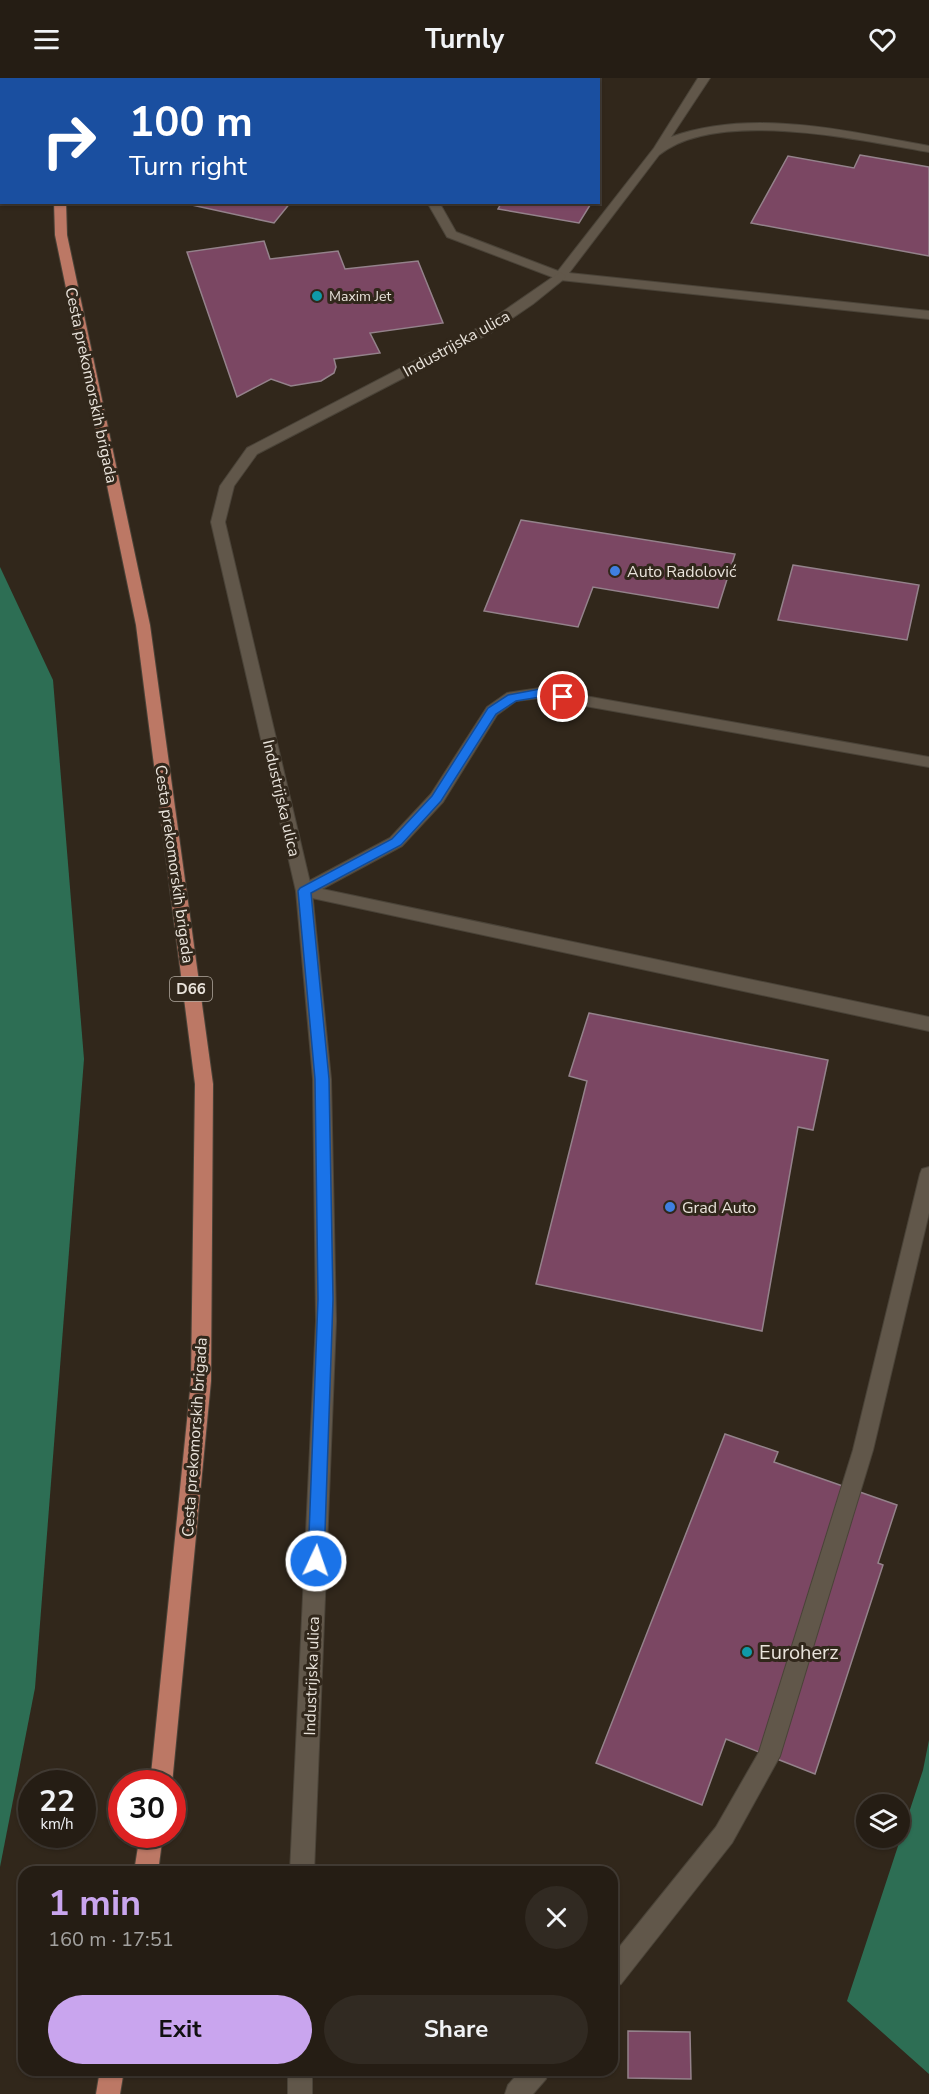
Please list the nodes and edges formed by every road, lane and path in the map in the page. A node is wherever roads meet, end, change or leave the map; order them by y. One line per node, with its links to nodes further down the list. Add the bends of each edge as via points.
1 (704, 78): 3 (street, Industrijska ulica)
2 (929, 149): 3 (street, via 845,135 744,128 707,130 675,139)
3 (655, 153): 6 (street, Industrijska ulica)
4 (60, 204): 12 (main road, Cesta prekomorskih brigada / D66, via 61,235 143,625 204,1084 201,1381)
5 (434, 204): 6 (street, via 451,234)
6 (561, 276): 7 (street); 9 (street, Industrijska ulica, via 487,329 252,451 227,486 218,522)
7 (929, 315)
8 (929, 762): 9 (street, via 540,693 512,698 492,711 437,798 396,842)
9 (304, 891): 10 (street); 15 (street, Industrijska ulica, via 322,1079 326,1321)
10 (929, 1024)
11 (929, 1174): 16 (street, via 863,1450 769,1756 724,1835)
12 (162, 1770)
13 (150, 1848): 14 (main road)
14 (147, 1866)
15 (302, 1866)
16 (618, 1968)
17 (111, 2076): 20 (main road)
18 (300, 2076): 21 (street)
19 (532, 2076): 22 (street)
20 (108, 2094)
21 (300, 2094)
22 (518, 2094)

